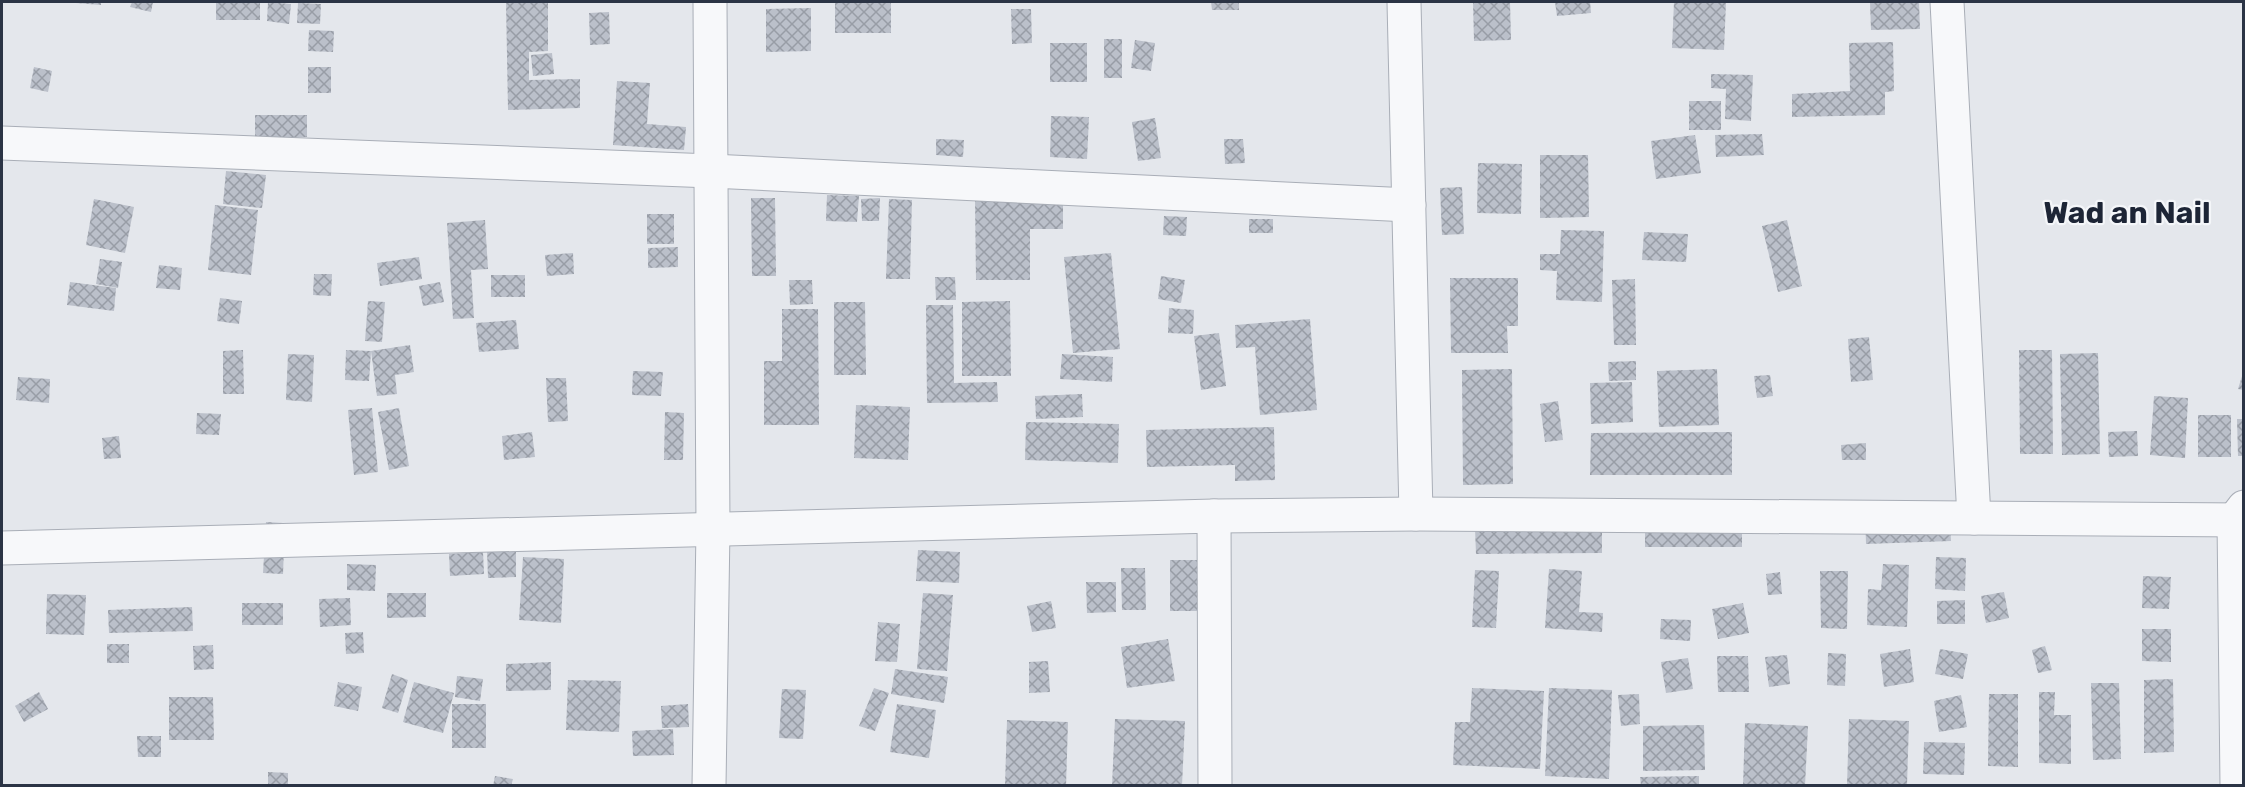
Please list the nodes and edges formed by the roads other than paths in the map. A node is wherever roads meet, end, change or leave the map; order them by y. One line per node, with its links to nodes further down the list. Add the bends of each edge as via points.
1 (710, 2): 5 (street)
2 (1404, 2): 6 (street)
3 (1947, 2): 10 (street)
4 (2, 143): 5 (street)
5 (711, 171): 6 (street); 11 (street)
6 (1409, 205): 7 (street)
7 (1416, 514): 8 (street); 10 (street)
8 (1214, 516): 11 (street); 14 (street)
9 (2240, 516): 10 (street); 15 (street)
10 (1974, 518)
11 (713, 529): 12 (street); 13 (street)
12 (2, 548)
13 (709, 786)
14 (1215, 786)
15 (2237, 786)

